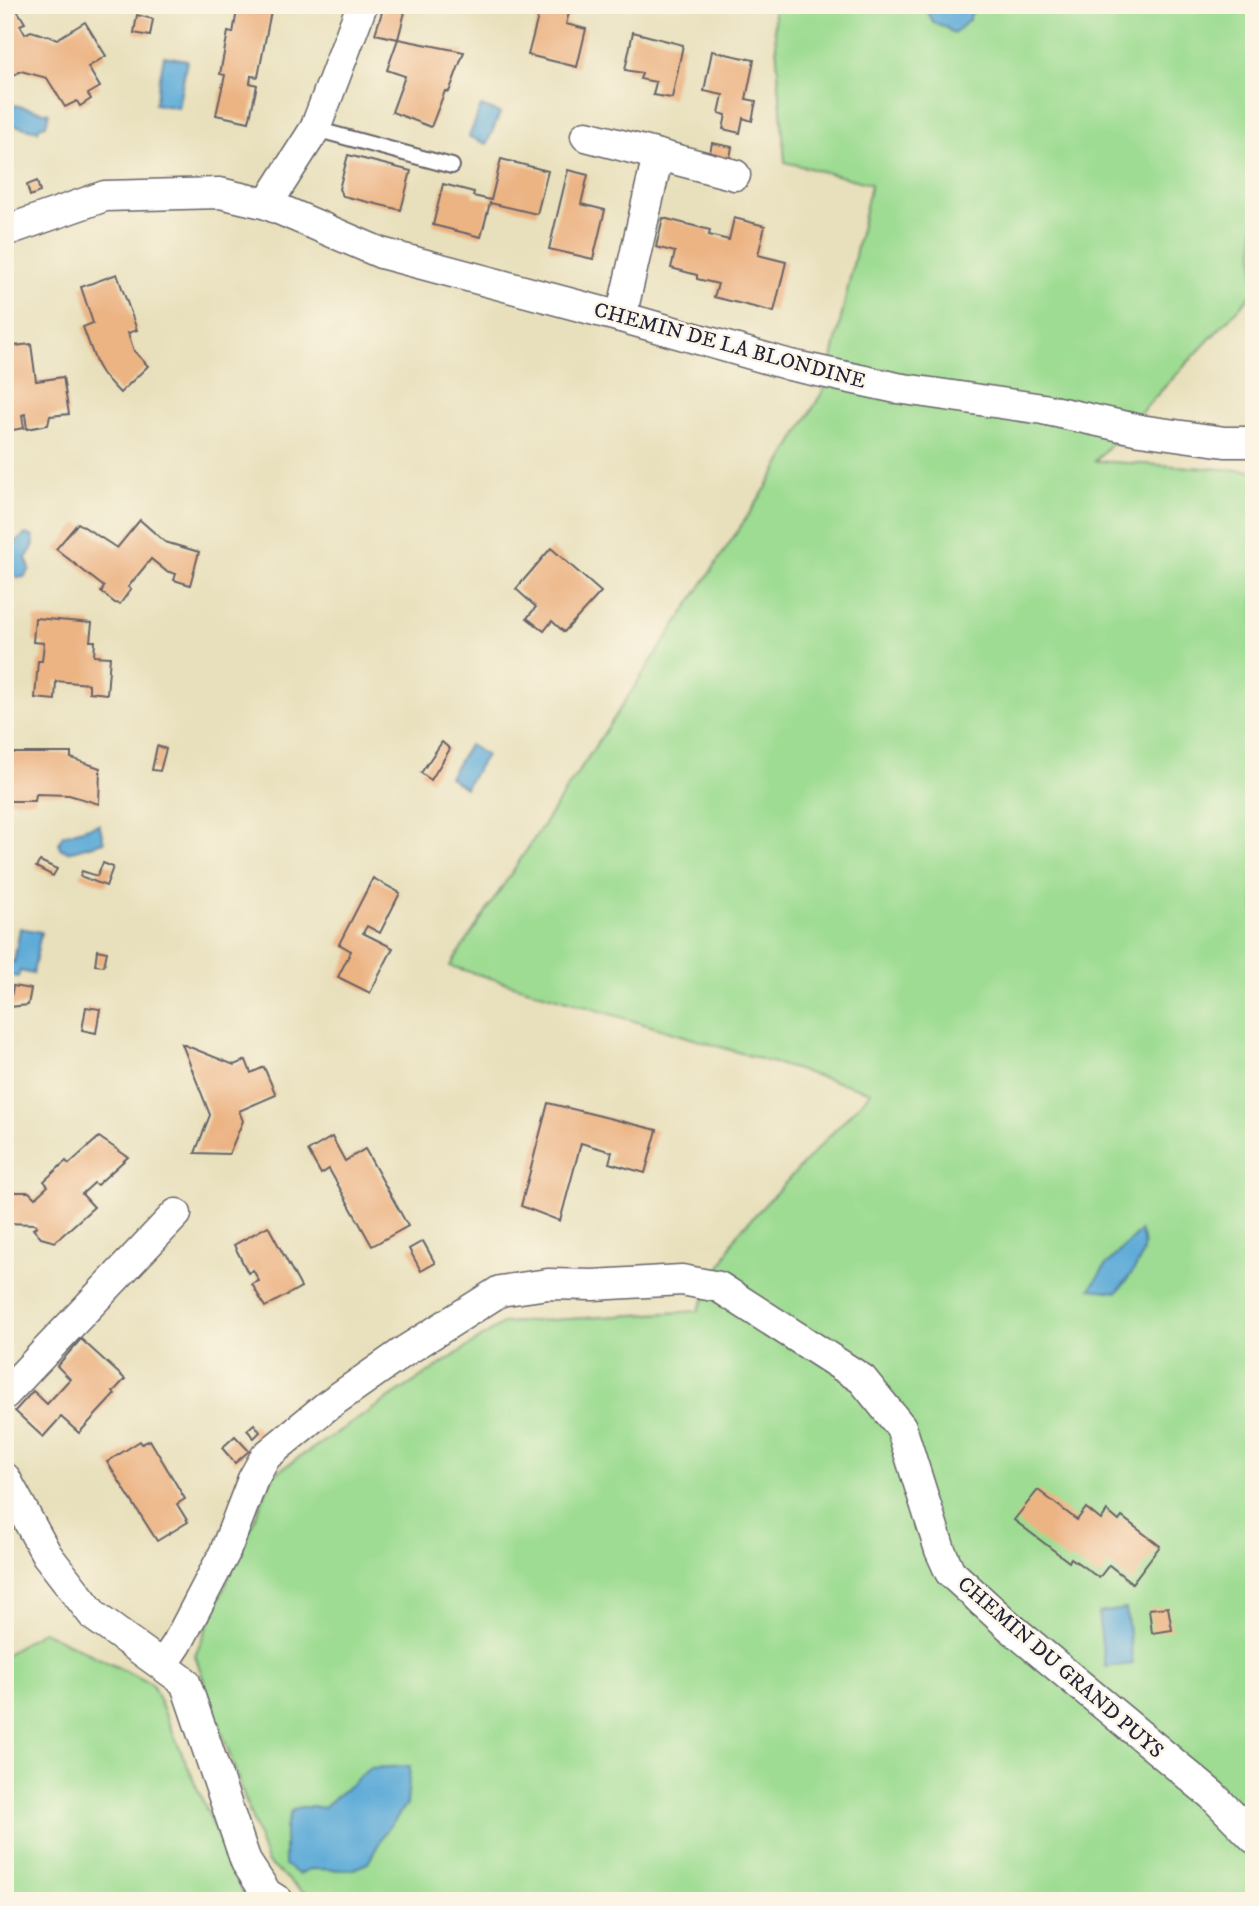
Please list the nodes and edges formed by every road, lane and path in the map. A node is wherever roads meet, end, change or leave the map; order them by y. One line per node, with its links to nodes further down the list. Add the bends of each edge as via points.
1 (362, 5): 2 (street)
2 (315, 130): 5 (lane); 7 (street)
3 (586, 136): 4 (street)
4 (658, 155): 6 (street); 9 (street)
5 (452, 166)
6 (735, 175)
7 (267, 204): 8 (street, CHEMIN DE LA BLONDINE, via 220,193 105,196); 9 (street, CHEMIN DE LA BLONDINE, via 381,253)
8 (5, 231)
9 (621, 317): 10 (street, CHEMIN DE LA BLONDINE, via 790,365 897,387 1043,409 1140,430)
10 (1254, 442)
11 (176, 1214): 12 (street)
12 (5, 1394)
13 (5, 1478): 14 (street, via 47,1555 94,1616)
14 (163, 1665): 15 (street, CHEMIN DU GRAND PUYS, via 225,1552 266,1456 328,1405 500,1291 548,1284 682,1280 719,1287 862,1379 901,1427 950,1572 1212,1796); 16 (street, via 185,1682 246,1862 267,1894)
15 (1254, 1838)
16 (278, 1901)

